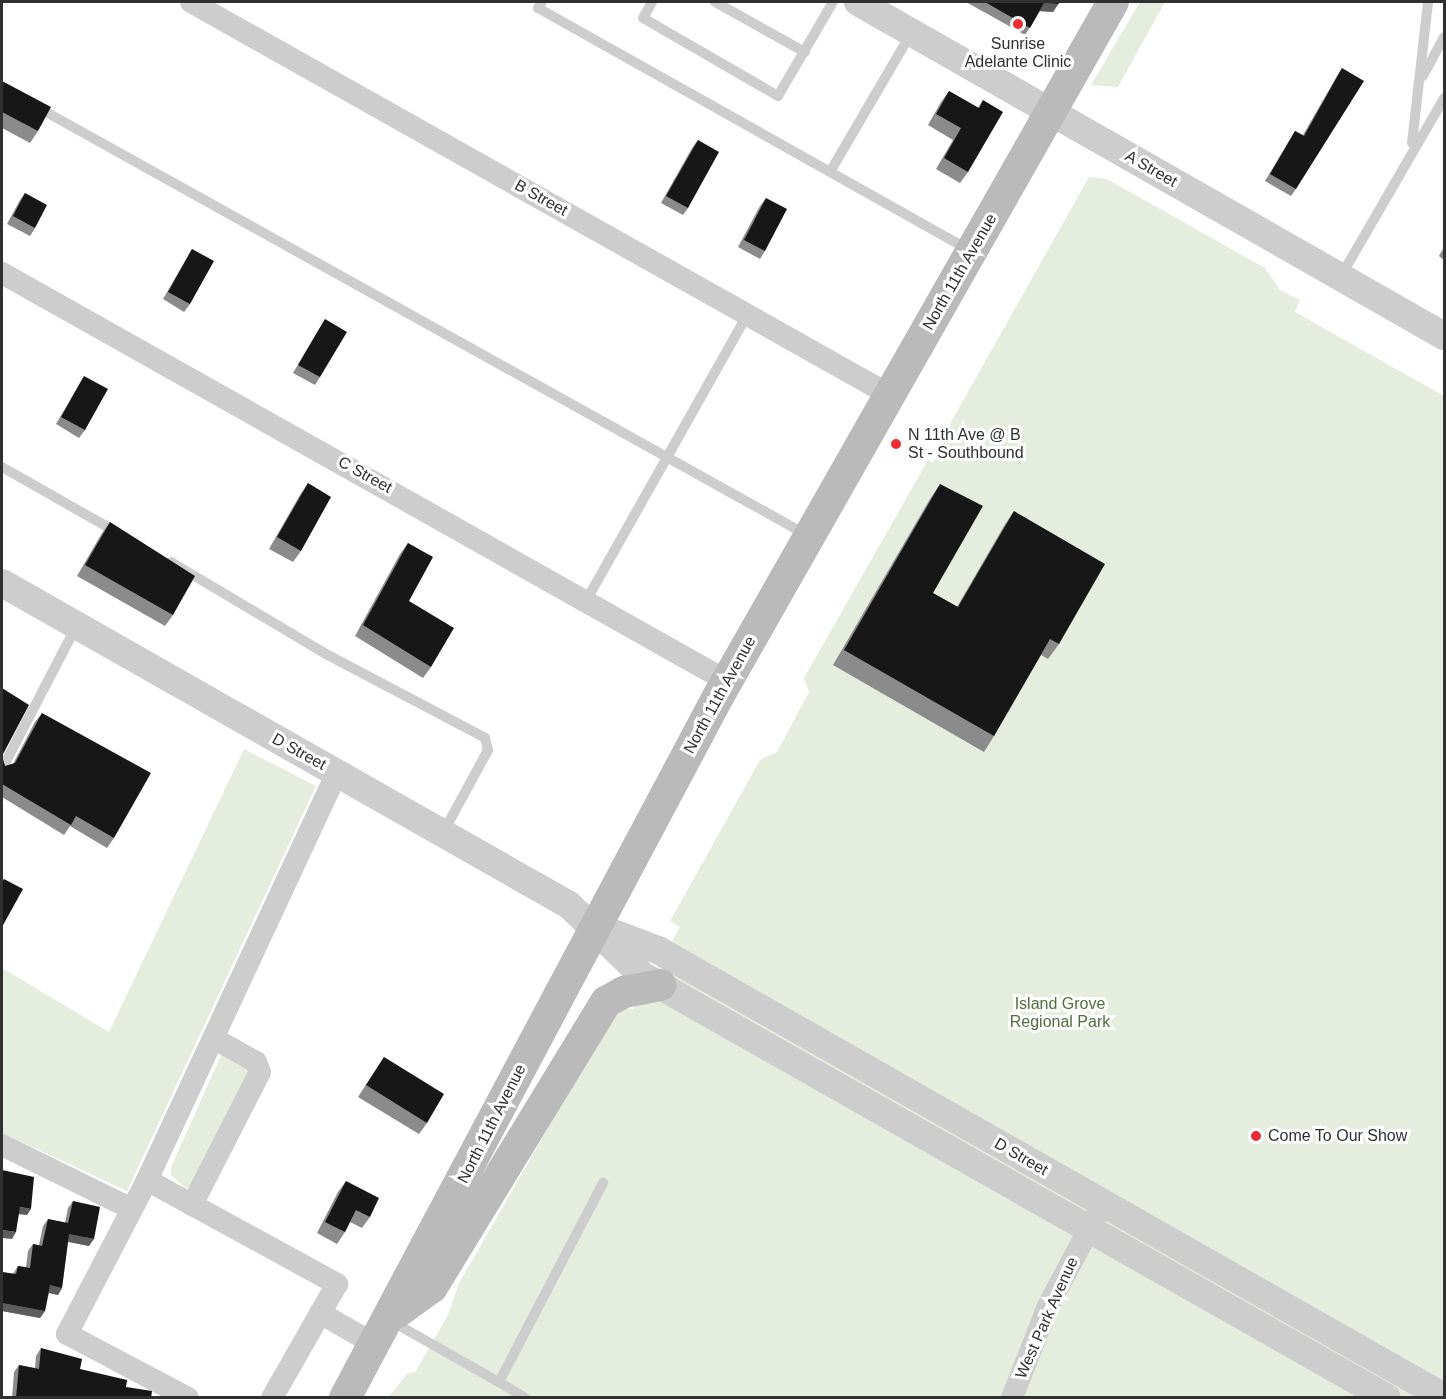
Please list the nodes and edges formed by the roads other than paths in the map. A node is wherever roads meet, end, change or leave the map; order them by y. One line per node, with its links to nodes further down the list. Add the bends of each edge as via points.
1 (191, 2): 22 (street, B Street)
2 (526, 2): 9 (lane)
3 (652, 2): 12 (lane, via 643,18 778,96)
4 (715, 2): 12 (lane)
5 (834, 2): 12 (lane)
6 (858, 2): 10 (street, A Street)
7 (1113, 2): 16 (main road, North 11th Avenue)
8 (1428, 2): 13 (lane)
9 (540, 5): 18 (lane)
10 (912, 32): 16 (street, A Street); 18 (lane)
11 (1444, 38): 13 (lane)
12 (805, 52)
13 (1422, 79): 17 (lane)
14 (1444, 98): 17 (lane)
15 (22, 99): 25 (lane)
16 (1051, 111): 19 (main road, North 11th Avenue); 21 (street, A Street)
17 (1410, 152): 21 (lane)
18 (830, 172): 19 (lane)
19 (972, 251): 24 (main road, North 11th Avenue)
20 (2, 273): 31 (street, C Street)
21 (1340, 278): 23 (street, A Street)
22 (747, 315): 24 (street, B Street); 25 (lane)
23 (1444, 336)
24 (890, 395): 27 (main road, North 11th Avenue)
25 (666, 457): 27 (lane); 31 (lane)
26 (2, 467): 28 (lane)
27 (810, 537): 33 (main road, North 11th Avenue)
28 (127, 538)
29 (158, 555): 36 (lane, via 326,654 485,738 488,750)
30 (2, 583): 32 (street, D Street)
31 (586, 600): 33 (street, C Street)
32 (76, 626): 34 (lane); 35 (street, D Street)
33 (727, 681): 37 (main road, North 11th Avenue)
34 (2, 769)
35 (337, 773): 36 (street, D Street); 39 (street)
36 (443, 833): 37 (street, D Street, via 569,905)
37 (593, 925): 38 (street, D Street, via 627,966); 45 (street, D Street, via 658,950); 47 (main road, North 11th Avenue)
38 (660, 986): 45 (street, D Street); 47 (main road, via 624,992 606,1002 432,1287)
39 (215, 1039): 41 (street); 43 (street, via 256,1062 260,1072)
40 (2, 1145): 44 (street)
41 (147, 1180): 43 (street); 44 (street)
42 (603, 1183): 48 (lane)
43 (192, 1205): 46 (street, via 337,1284)
44 (132, 1209): 50 (street, via 67,1334)
45 (1091, 1223): 49 (street, D Street); 54 (street, West Park Avenue); 55 (street, D Street)
46 (320, 1313): 47 (street); 51 (street)
47 (381, 1332): 48 (lane); 52 (main road, North 11th Avenue)
48 (499, 1382): 53 (lane)
49 (1444, 1397)
50 (188, 1398)
51 (272, 1398)
52 (345, 1398)
53 (526, 1398)
54 (1012, 1398)
55 (1387, 1398)

